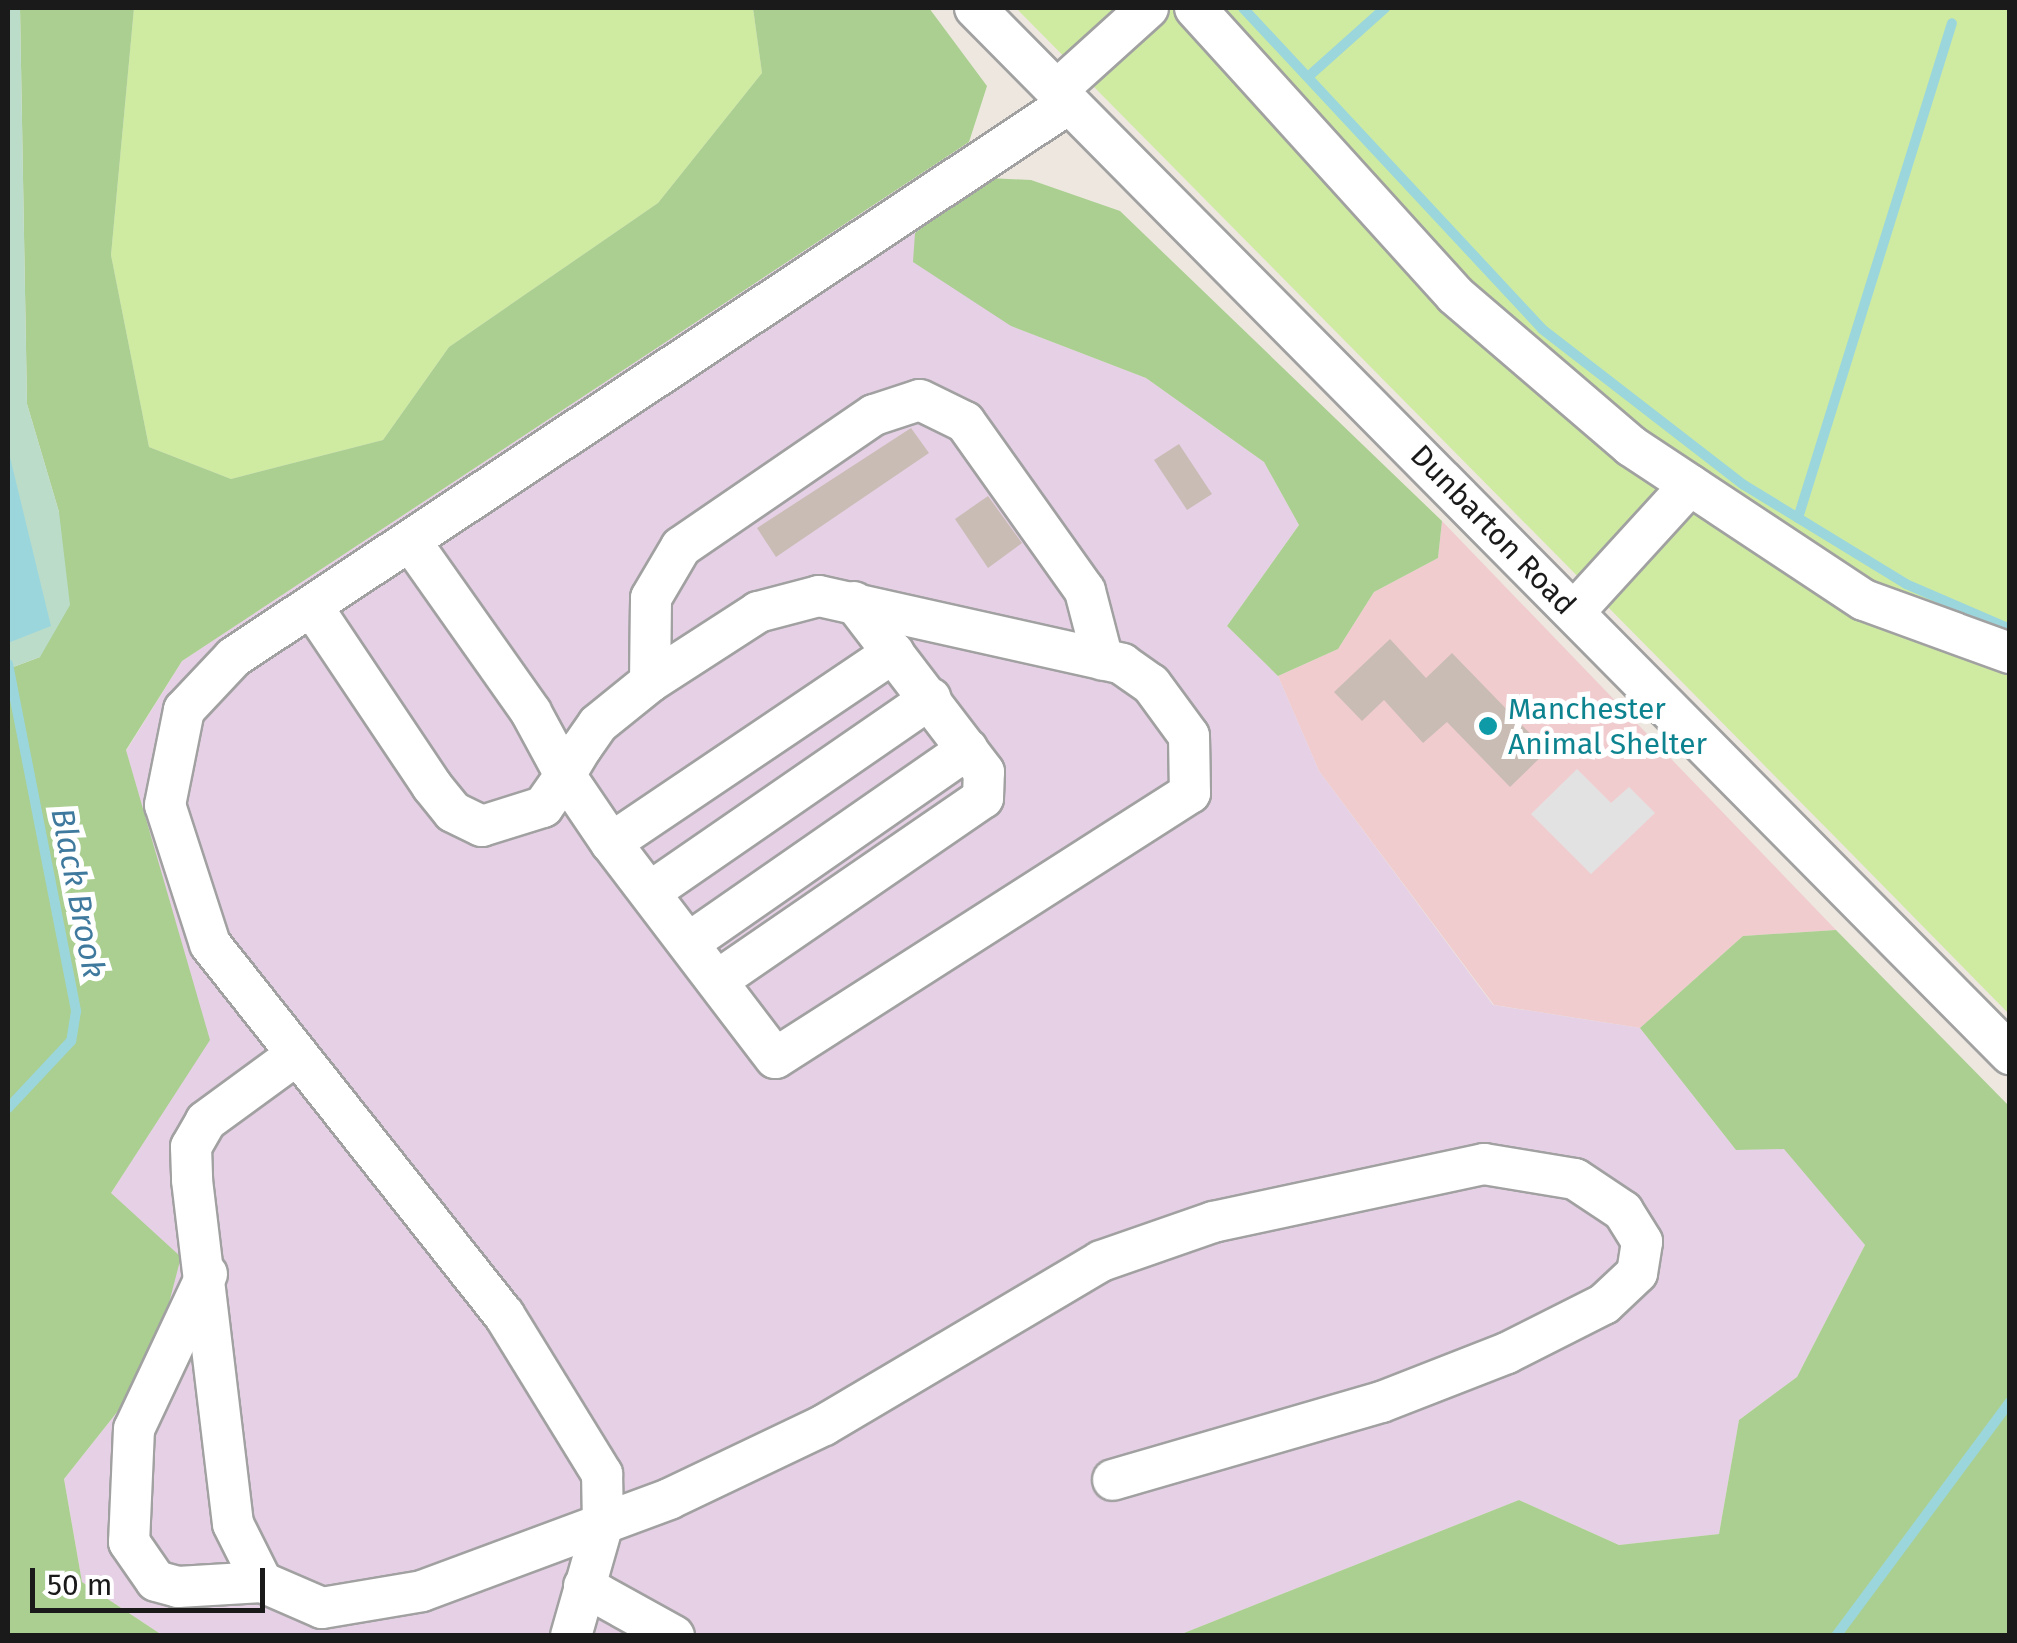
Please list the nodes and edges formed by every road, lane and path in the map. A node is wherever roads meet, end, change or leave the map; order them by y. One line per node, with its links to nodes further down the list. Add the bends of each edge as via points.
1 (975, 8): 4 (street, Dunbarton Road)
2 (1148, 8): 4 (street)
3 (1195, 8): 5 (street, via 1455,295 1631,446)
4 (1062, 97): 6 (street); 9 (street, Dunbarton Road)
5 (1690, 485): 9 (street); 11 (street, via 1864,600)
6 (413, 545): 8 (street); 16 (street)
7 (854, 602): 10 (street); 12 (street, via 989,641); 13 (street, via 790,599)
8 (316, 611): 16 (street, via 453,812 482,826 516,823 543,808); 22 (street, via 198,690 170,757 165,805 210,944)
9 (1574, 612): 21 (street, Dunbarton Road)
10 (894, 652): 14 (street); 17 (street)
11 (2010, 653)
12 (1102, 660): 13 (street, via 1085,590 965,422 920,400 874,416 682,547 652,598); 20 (street, via 1151,684 1168,704 1188,736 1190,793 776,1058)
13 (650, 682): 16 (street, via 598,724)
14 (931, 698): 15 (street); 18 (street)
15 (968, 750): 19 (street); 20 (street, via 984,772 982,798)
16 (565, 774): 17 (street)
17 (611, 842): 18 (street)
18 (650, 892): 19 (street)
19 (690, 942): 20 (street)
20 (720, 978)
21 (2010, 1054)
22 (292, 1058): 23 (street, via 206,1121 191,1147); 25 (street, via 429,1215 544,1372 602,1474)
23 (207, 1274): 26 (street, via 233,1524); 26 (street, via 134,1429 124,1512 138,1564 156,1581)
24 (1112, 1480): 25 (street, via 1381,1402 1506,1353 1604,1304 1637,1273 1642,1242 1623,1210 1575,1179 1484,1164 1213,1222 1102,1261 754,1462)
25 (603, 1524): 26 (street, via 371,1606 322,1608); 27 (street)
26 (262, 1582)
27 (584, 1586): 28 (street); 29 (street)
28 (570, 1636)
29 (674, 1636)

